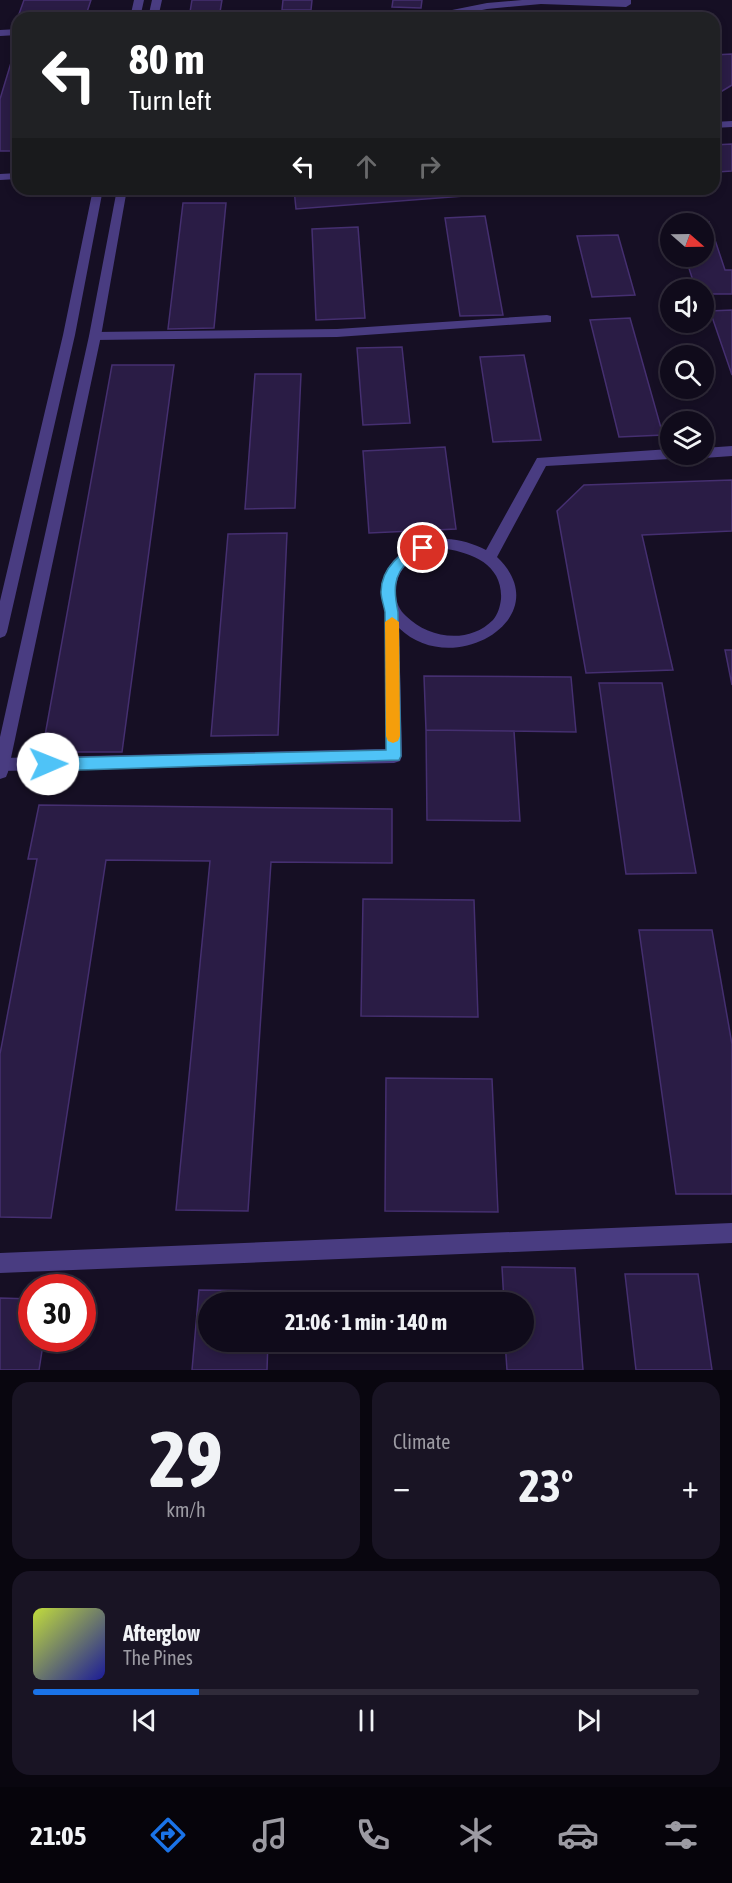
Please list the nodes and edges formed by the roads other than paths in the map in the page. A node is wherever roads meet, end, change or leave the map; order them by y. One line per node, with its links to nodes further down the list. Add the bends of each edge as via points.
1 (626, 0): 2 (street, via 626,4 541,0)
2 (459, 12)
3 (97, 195): 12 (street, via 69,335)
4 (121, 195): 6 (street)
5 (547, 319): 6 (street, via 337,333)
6 (95, 336): 13 (street)
7 (732, 451): 8 (street)
8 (714, 452)
9 (660, 455): 10 (street, via 542,461)
10 (489, 558): 11 (street, via 469,548 446,544 423,548 404,558 391,573 387,592); 11 (street, via 503,574 510,592 506,612 494,628 474,640 450,644 426,640 405,628)
11 (392, 612): 13 (street, via 394,756)
12 (0, 632)
13 (1, 769)
14 (732, 1233): 15 (street)
15 (0, 1263)

